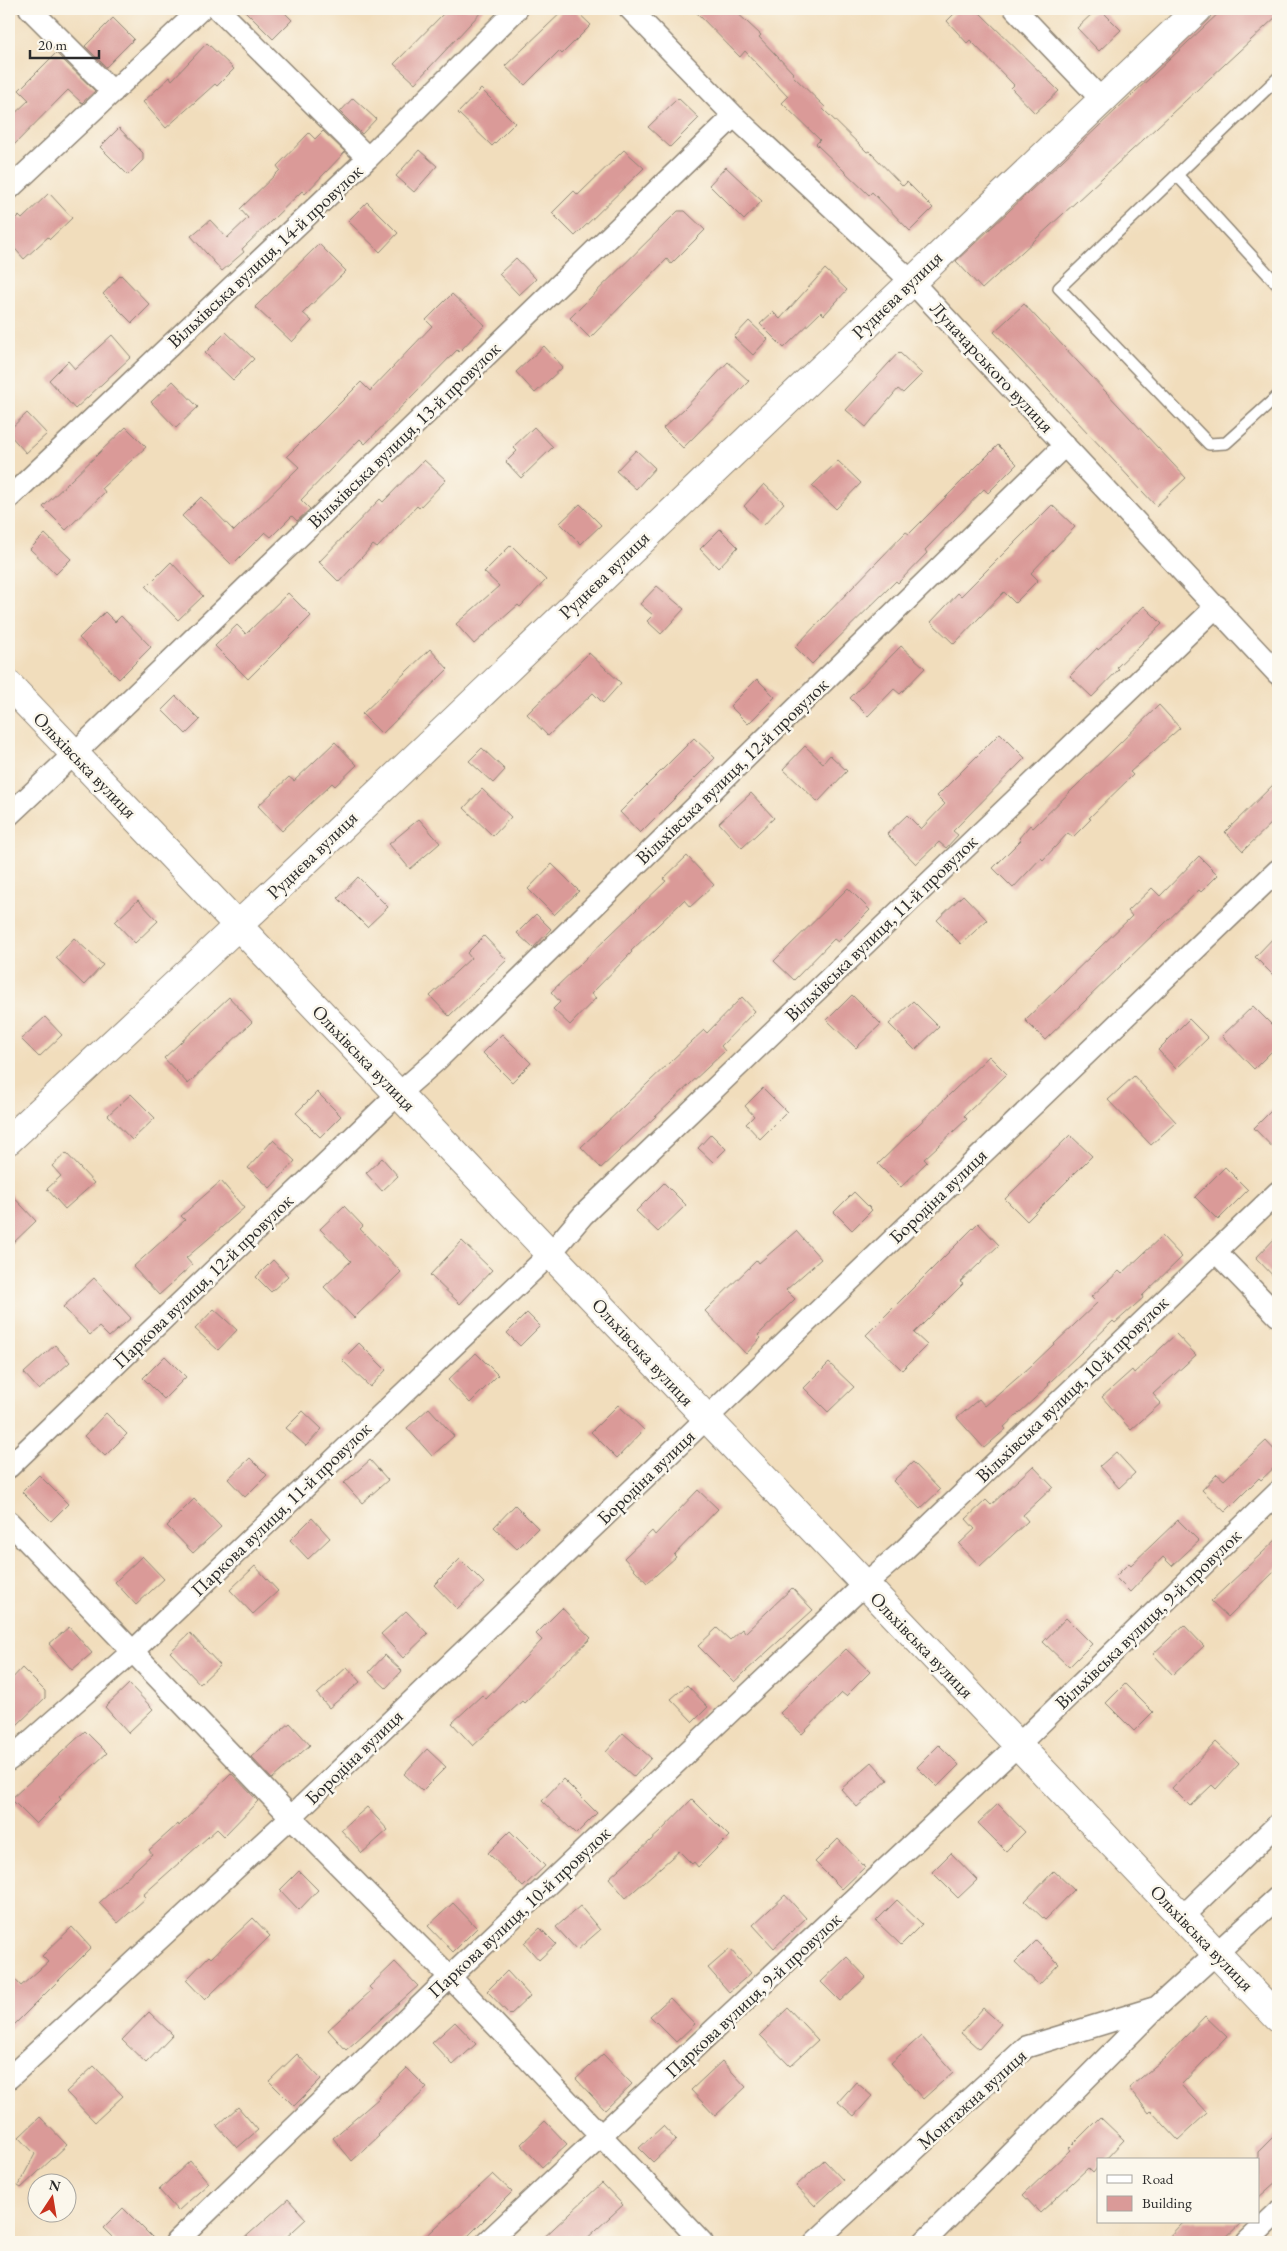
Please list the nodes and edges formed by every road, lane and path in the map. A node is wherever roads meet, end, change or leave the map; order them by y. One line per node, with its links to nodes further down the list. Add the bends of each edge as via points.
1 (30, 9): 9 (street)
2 (201, 9): 9 (street)
3 (218, 9): 12 (street)
4 (517, 9): 12 (street, Вільхівська вулиця, 14-й провулок)
5 (630, 9): 11 (street, Луначарського вулиця)
6 (1014, 9): 10 (street)
7 (1198, 9): 10 (street, Руднєва вулиця)
8 (1278, 78): 13 (lane)
9 (113, 92): 14 (street)
10 (1102, 100): 15 (street, Руднєва вулиця)
11 (734, 116): 15 (street, Луначарського вулиця); 23 (street, Вільхівська вулиця, 13-й провулок)
12 (368, 158): 19 (street, Вільхівська вулиця, 14-й провулок)
13 (1177, 175): 16 (lane); 17 (lane, via 1059,288 1209,444 1226,443)
14 (9, 189)
15 (911, 281): 18 (street, Луначарського вулиця); 26 (street, Руднєва вулиця)
16 (1278, 285)
17 (1278, 396)
18 (1065, 445): 20 (street, Луначарського вулиця); 27 (street, Вільхівська вулиця, 12-й провулок, via 437,1060)
19 (9, 498)
20 (1216, 606): 21 (street, Луначарського вулиця); 31 (street, Вільхівська вулиця, 11-й провулок, via 583,1214)
21 (1278, 674)
22 (9, 685): 23 (street, Ольхівська вулиця)
23 (74, 754): 24 (street, Вільхівська вулиця, 13-й провулок); 26 (street, Ольхівська вулиця)
24 (9, 815)
25 (1278, 870): 33 (street, Бородіна вулиця)
26 (238, 927): 27 (street, Ольхівська вулиця); 28 (street, Руднєва вулиця)
27 (398, 1094): 31 (street, Ольхівська вулиця); 34 (street, Паркова вулиця, 12-й провулок)
28 (9, 1140)
29 (1278, 1192): 30 (street, Вільхівська вулиця, 10-й провулок)
30 (1216, 1252): 32 (street); 37 (street, Вільхівська вулиця, 10-й провулок, via 910,1545)
31 (550, 1254): 33 (street, Ольхівська вулиця); 38 (street, Паркова вулиця, 11-й провулок)
32 (1278, 1316)
33 (706, 1419): 37 (street, Ольхівська вулиця); 41 (street, Бородіна вулиця)
34 (9, 1467)
35 (1278, 1492): 39 (street, Вільхівська вулиця, 9-й провулок)
36 (9, 1522): 38 (street)
37 (864, 1585): 39 (street, Ольхівська вулиця); 46 (street, Паркова вулиця, 10-й провулок)
38 (132, 1652): 40 (street, Паркова вулиця, 11-й провулок); 41 (street)
39 (1018, 1746): 44 (street, Ольхівська вулиця); 50 (street, Паркова вулиця, 9-й провулок)
40 (9, 1760)
41 (291, 1818): 46 (street); 49 (street, Бородіна вулиця)
42 (1278, 1824): 44 (street)
43 (1278, 1897): 45 (street, Монтажна вулиця)
44 (1181, 1918): 45 (street, Ольхівська вулиця)
45 (1216, 1953): 47 (street, Монтажна вулиця); 48 (street, Ольхівська вулиця)
46 (450, 1977): 50 (street); 52 (street, Паркова вулиця, 10-й провулок)
47 (1157, 2007): 55 (street, Монтажна вулиця, via 1026,2047); 56 (street, Монтажна вулиця)
48 (1278, 2018)
49 (9, 2078)
50 (602, 2137): 53 (street, Паркова вулиця, 9-й провулок); 54 (street)
51 (1278, 2212): 57 (street)
52 (176, 2242)
53 (487, 2242)
54 (702, 2242)
55 (815, 2242)
56 (924, 2242)
57 (1247, 2242)

